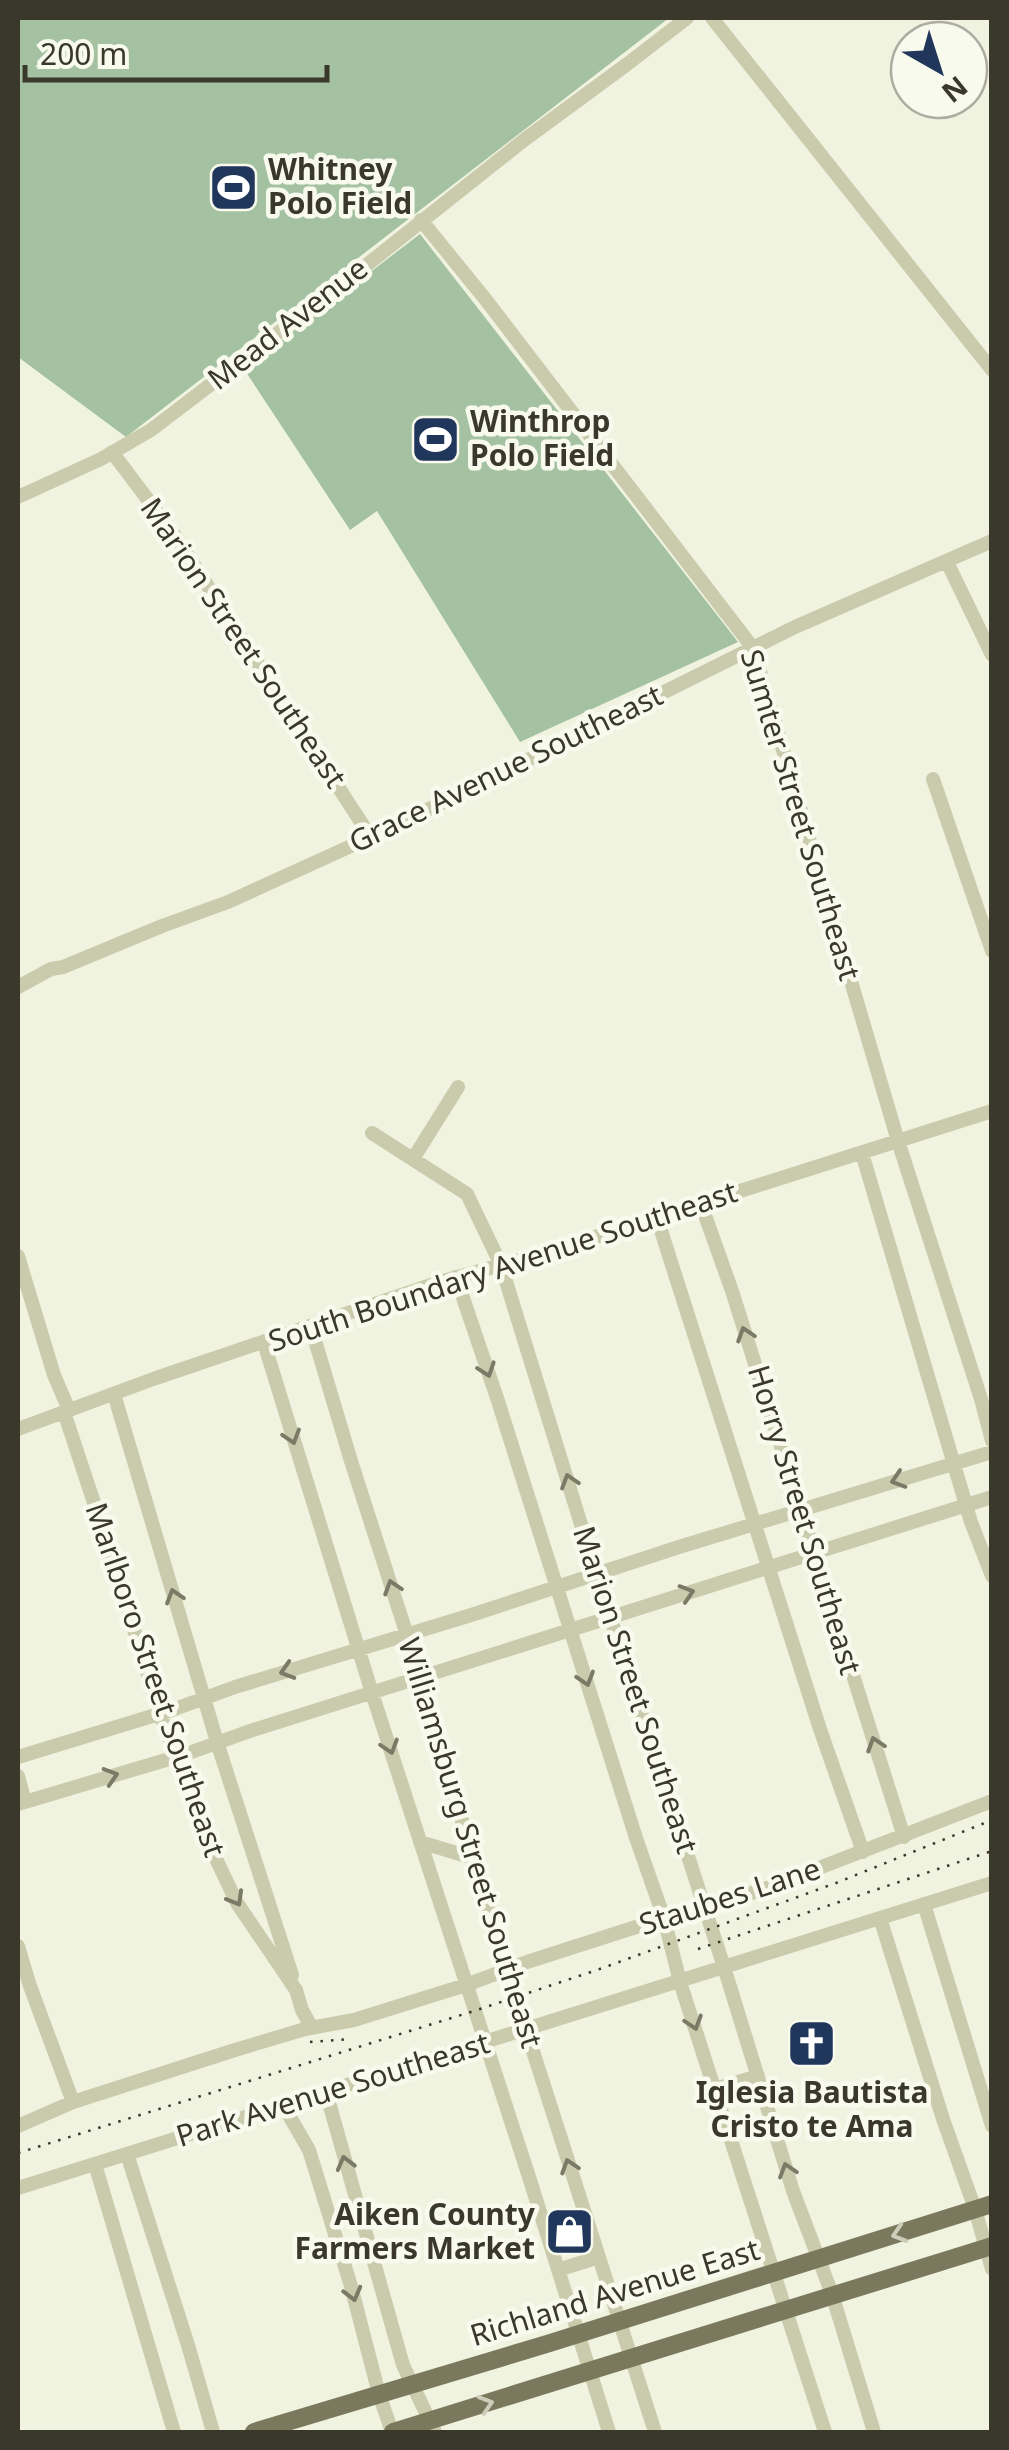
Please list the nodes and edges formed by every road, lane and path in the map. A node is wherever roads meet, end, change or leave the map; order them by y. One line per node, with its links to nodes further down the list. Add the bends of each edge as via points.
1 (688, 18): 3 (street, Mead Avenue)
2 (712, 18): 4 (street)
3 (422, 220): 5 (street, Mead Avenue, via 151,430); 9 (street, Sumter Street Southeast)
4 (992, 370)
5 (112, 452): 6 (street, Mead Avenue); 12 (street, Marion Street Southeast, via 176,537)
6 (18, 497)
7 (992, 541): 8 (street, Grace Avenue Southeast)
8 (946, 562): 9 (street, Grace Avenue Southeast); 10 (street)
9 (753, 648): 12 (street, Grace Avenue Southeast); 19 (street, Sumter Street Southeast)
10 (992, 655)
11 (934, 779): 13 (street)
12 (370, 836): 15 (street, Grace Avenue Southeast)
13 (986, 919): 14 (street)
14 (992, 951)
15 (18, 987)
16 (458, 1088): 21 (street)
17 (992, 1111): 19 (street, South Boundary Avenue Southeast)
18 (372, 1133): 21 (street, Marion Street Southeast)
19 (898, 1141): 20 (street, South Boundary Avenue Southeast); 32 (street, Sumter Street Southeast)
20 (862, 1153): 22 (street, South Boundary Avenue Southeast); 34 (street)
21 (413, 1159): 25 (street, Marion Street Southeast, via 467,1194)
22 (701, 1204): 23 (street, South Boundary Avenue Southeast); 37 (street, Horry Street Southeast, one-way to 22)
23 (658, 1218): 25 (street, South Boundary Avenue Southeast); 38 (street, Horry Street Southeast)
24 (18, 1256): 30 (street, Marlboro Street Southeast)
25 (501, 1265): 26 (street, South Boundary Avenue Southeast); 41 (street, Marion Street Southeast, one-way to 25)
26 (456, 1277): 27 (street, South Boundary Avenue Southeast); 43 (street, Marion Street Southeast, one-way to 43)
27 (311, 1327): 28 (street, South Boundary Avenue Southeast); 46 (street, Williamsburg Street Southeast, one-way to 27)
28 (264, 1343): 29 (street, South Boundary Avenue Southeast); 47 (street, Williamsburg Street Southeast, one-way to 47)
29 (114, 1394): 30 (street, South Boundary Avenue Southeast); 50 (street, Marlboro Street Southeast, one-way to 29)
30 (66, 1412): 31 (street, South Boundary Avenue Southeast); 51 (street, Marlboro Street Southeast)
31 (18, 1429)
32 (992, 1440)
33 (992, 1452): 34 (street)
34 (954, 1463): 36 (street); 37 (street, one-way to 37)
35 (992, 1497): 36 (street)
36 (966, 1504): 39 (street); 42 (street)
37 (800, 1511): 38 (street); 39 (street, Horry Street Southeast)
38 (755, 1524): 40 (street, Horry Street Southeast); 41 (street)
39 (816, 1553): 40 (street); 58 (street, Horry Street Southeast, one-way to 39)
40 (769, 1568): 44 (street, one-way to 40); 60 (street, Horry Street Southeast)
41 (596, 1573): 43 (street); 44 (street, Marion Street Southeast)
42 (992, 1576)
43 (556, 1586): 45 (street, Marion Street Southeast); 46 (street)
44 (611, 1617): 45 (street); 64 (street, Marion Street Southeast)
45 (570, 1629): 48 (street); 65 (street, Marion Street Southeast, one-way to 65)
46 (407, 1635): 47 (street); 48 (street, Williamsburg Street Southeast)
47 (359, 1649): 49 (street, Williamsburg Street Southeast); 50 (street, one-way to 50)
48 (421, 1678): 49 (street); 61 (street, Williamsburg Street Southeast)
49 (372, 1693): 52 (street); 59 (street, Williamsburg Street Southeast, one-way to 59)
50 (204, 1698): 51 (street); 52 (street, Marlboro Street Southeast)
51 (160, 1714): 53 (street); 54 (street, Marlboro Street Southeast)
52 (217, 1742): 54 (street); 73 (street, Marlboro Street Southeast)
53 (18, 1756)
54 (175, 1757): 57 (street, one-way to 54); 73 (street, Marlboro Street Southeast, one-way to 73, via 237,1903)
55 (18, 1776): 57 (street)
56 (992, 1801): 58 (street, Staubes Lane)
57 (21, 1803)
58 (904, 1836): 60 (street, Staubes Lane)
59 (420, 1842): 61 (street); 72 (street, Williamsburg Street Southeast)
60 (864, 1852): 64 (street, Staubes Lane)
61 (474, 1858): 70 (street, Williamsburg Street Southeast)
62 (992, 1882): 63 (street, Park Avenue Southeast)
63 (924, 1904): 66 (street, Park Avenue Southeast); 83 (street)
64 (704, 1907): 65 (street, Staubes Lane); 68 (street, Marion Street Southeast)
65 (664, 1918): 70 (street, Staubes Lane); 71 (street, Marion Street Southeast)
66 (880, 1918): 68 (street, Park Avenue Southeast); 87 (street, via 943,2119)
67 (18, 1946): 69 (street)
68 (724, 1967): 71 (street, Park Avenue Southeast); 77 (street, Marion Street Southeast)
69 (21, 1970): 80 (street)
70 (507, 1970): 72 (street, Staubes Lane); 75 (street, Williamsburg Street Southeast)
71 (680, 1982): 75 (street, Park Avenue Southeast); 78 (street, Marion Street Southeast, one-way to 78)
72 (466, 1985): 74 (street, Park Avenue Southeast); 76 (street, Williamsburg Street Southeast)
73 (296, 1990): 74 (street, Marlboro Street Southeast)
74 (312, 2028): 80 (street, Park Avenue Southeast)
75 (527, 2029): 76 (street, Park Avenue Southeast); 89 (street, Williamsburg Street Southeast, one-way to 75)
76 (484, 2042): 79 (street, Park Avenue Southeast); 92 (street, Williamsburg Street Southeast)
77 (758, 2076): 78 (street); 90 (street, Marion Street Southeast, one-way to 77)
78 (715, 2089): 93 (street, Marion Street Southeast)
79 (326, 2092): 81 (street, Park Avenue Southeast); 97 (street, one-way to 79)
80 (73, 2102): 82 (street, Park Avenue Southeast)
81 (283, 2105): 84 (street, Park Avenue Southeast); 98 (street, one-way to 98, via 309,2150)
82 (18, 2126)
83 (992, 2126)
84 (126, 2154): 85 (street, Park Avenue Southeast); 106 (street)
85 (95, 2164): 86 (street, Park Avenue Southeast); 105 (street)
86 (18, 2188)
87 (983, 2206): 88 (street); 90 (main road, Richland Avenue East, one-way to 90)
88 (989, 2247): 91 (street); 94 (main road)
89 (599, 2257): 92 (street); 96 (street, Williamsburg Street Southeast)
90 (818, 2258): 93 (main road, Richland Avenue East); 94 (street, Marion Street Southeast)
91 (992, 2269)
92 (558, 2270): 99 (street, Williamsburg Street Southeast)
93 (774, 2272): 95 (street, Marion Street Southeast); 96 (main road, Richland Avenue East)
94 (832, 2294): 95 (main road); 112 (street, Marion Street Southeast)
95 (788, 2310): 100 (main road); 111 (street, Marion Street Southeast)
96 (619, 2321): 99 (main road, Richland Avenue East); 100 (street, Williamsburg Street Southeast)
97 (392, 2326): 98 (street); 102 (street)
98 (363, 2334): 103 (street)
99 (578, 2334): 101 (street, Williamsburg Street Southeast); 102 (main road, Richland Avenue East)
100 (632, 2358): 101 (main road); 110 (street, Williamsburg Street Southeast)
101 (590, 2372): 104 (main road, one-way to 101); 109 (street, Williamsburg Street Southeast)
102 (412, 2384): 103 (main road, Richland Avenue East); 104 (street)
103 (379, 2394): 107 (main road, Richland Avenue East); 108 (street)
104 (433, 2427): 108 (main road)
105 (174, 2432)
106 (213, 2432)
107 (254, 2432)
108 (393, 2432)
109 (609, 2432)
110 (655, 2432)
111 (826, 2432)
112 (874, 2432)

